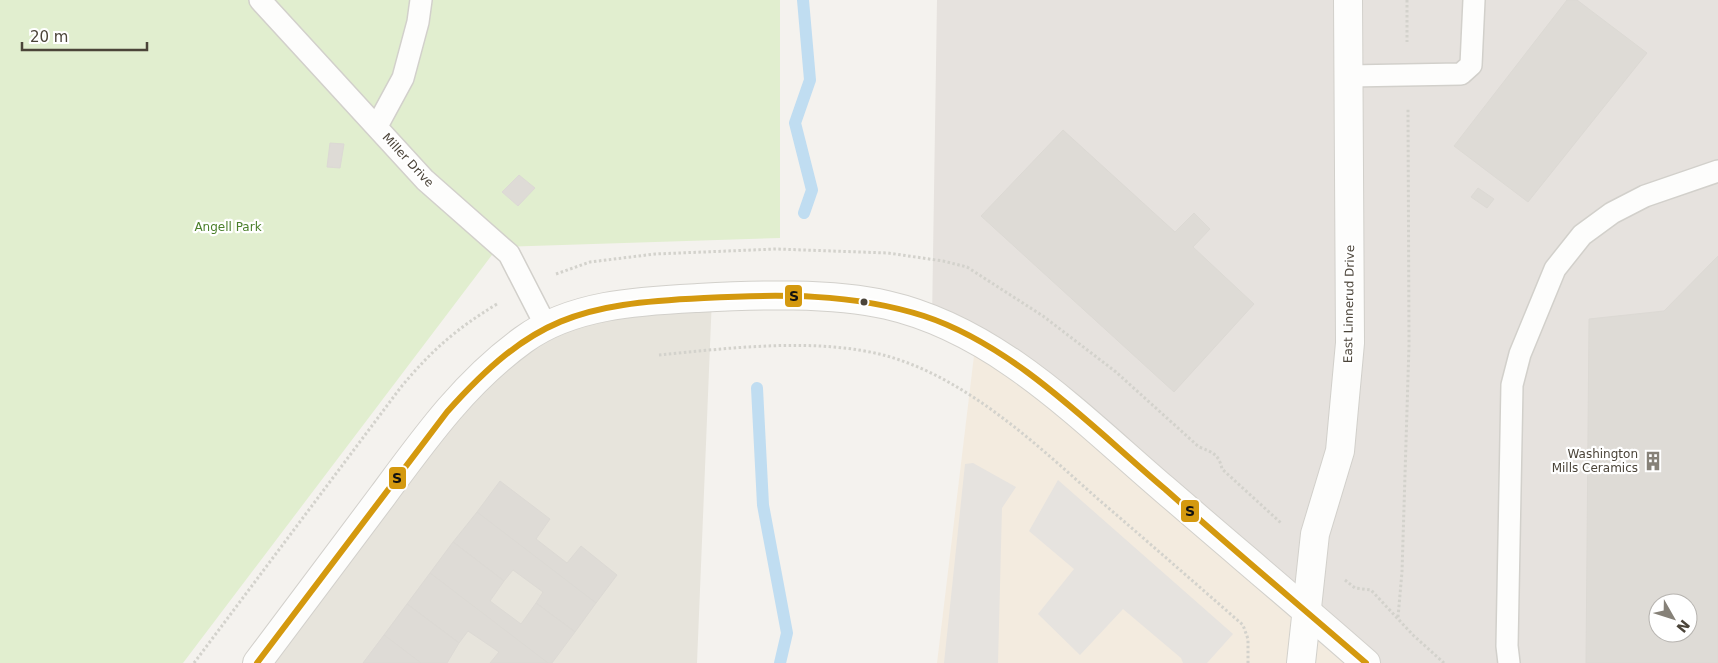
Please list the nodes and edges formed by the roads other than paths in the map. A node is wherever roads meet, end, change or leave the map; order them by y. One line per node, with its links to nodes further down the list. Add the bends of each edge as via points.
1 (260, 0): 6 (lane, Miller Drive)
2 (421, 0): 6 (lane, via 403,78)
3 (1348, 0): 5 (street, East Linnerud Drive)
4 (1474, 0): 5 (lane, via 1471,65 1461,74)
5 (1349, 76): 9 (street, East Linnerud Drive, via 1350,343 1340,451 1315,534)
6 (377, 126): 8 (lane, Miller Drive, via 425,180 509,254)
7 (1718, 171): 13 (lane, via 1645,196 1612,213 1582,236 1555,269 1520,354 1512,385)
8 (546, 326): 9 (street, via 596,309 652,301 754,296 844,298 888,305 932,320 976,339 1028,374); 10 (street, via 505,354 446,412)
9 (1306, 611): 11 (street, East Linnerud Drive); 12 (street)
10 (257, 663)
11 (1301, 663)
12 (1366, 663)
13 (1509, 663)

